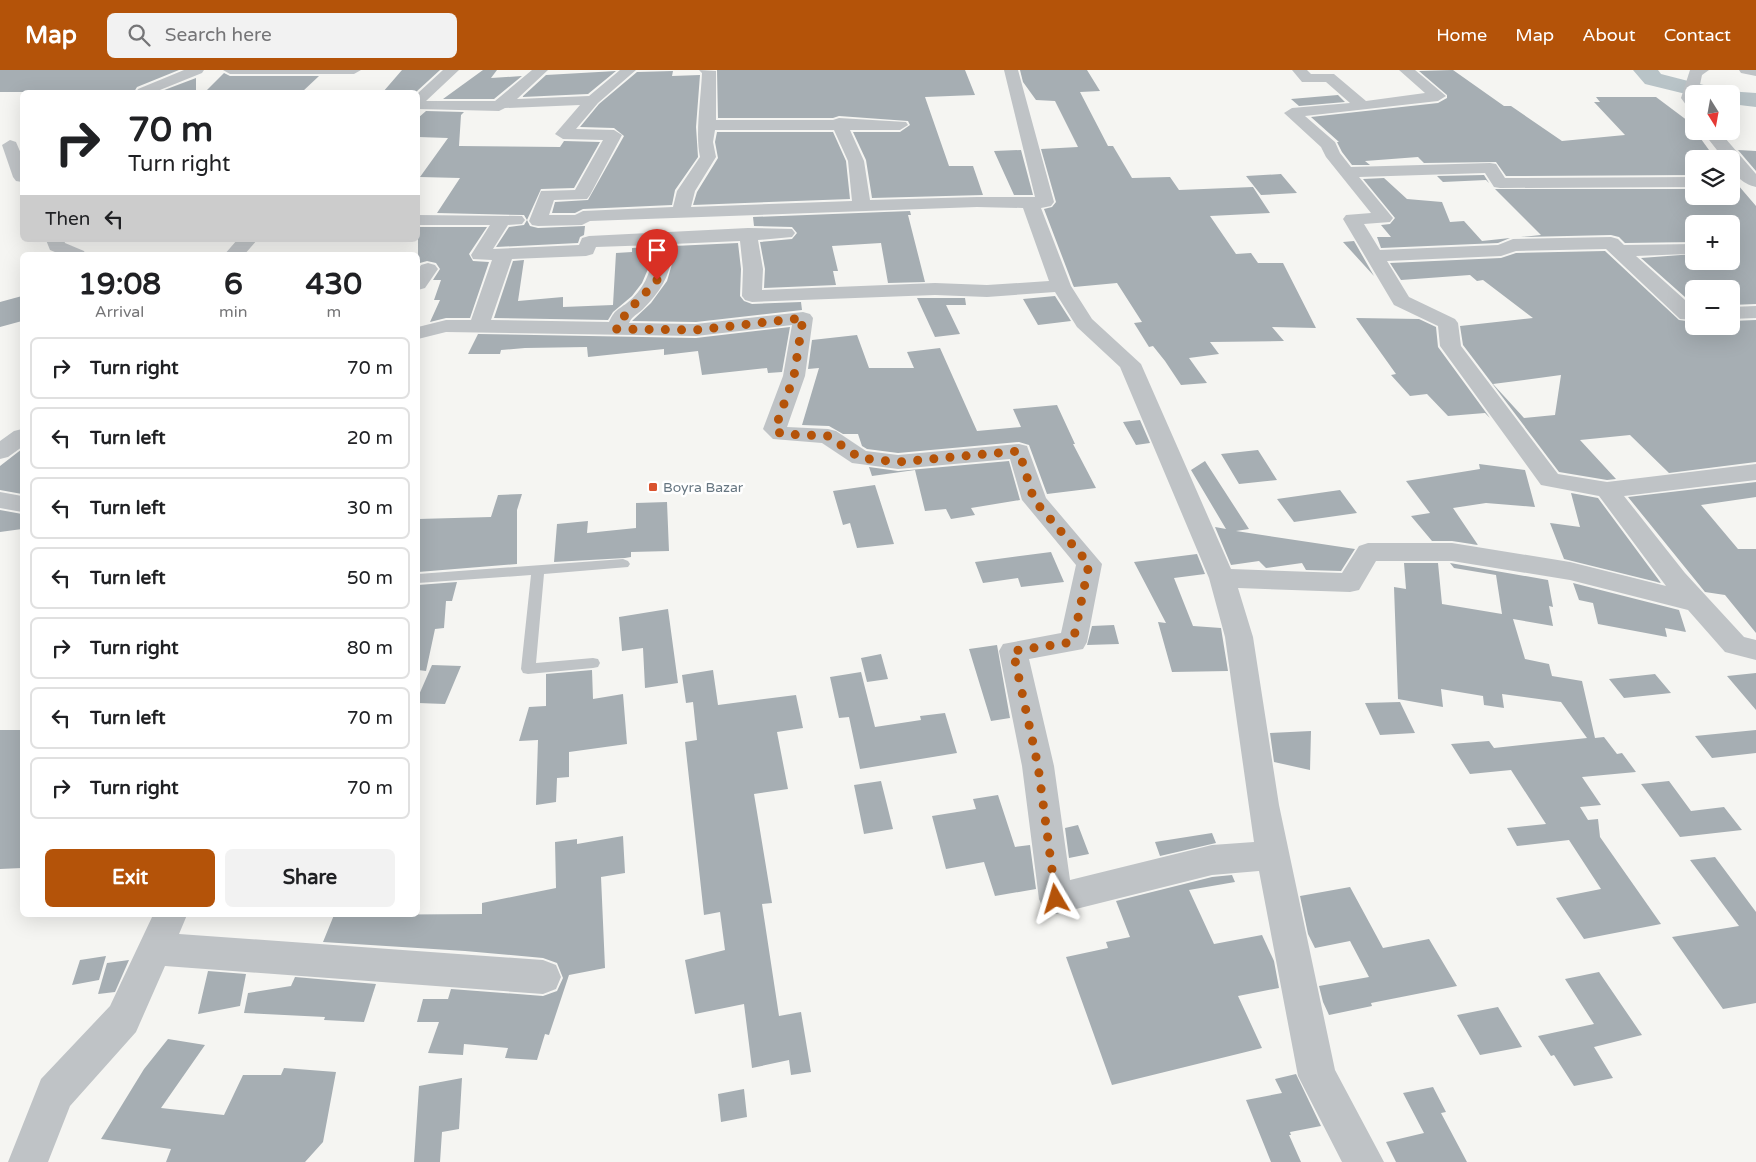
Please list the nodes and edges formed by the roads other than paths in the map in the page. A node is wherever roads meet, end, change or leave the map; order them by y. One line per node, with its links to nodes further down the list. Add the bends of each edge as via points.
1 (196, 70): 15 (street)
2 (230, 70): 3 (street)
3 (354, 70)
4 (452, 70): 16 (street)
5 (542, 70): 18 (street)
6 (628, 70): 17 (street)
7 (706, 70): 22 (street, via 709,70)
8 (1011, 70): 31 (street, via 1045,202)
9 (1299, 70): 20 (street, via 1307,78 1329,78)
10 (1406, 70): 20 (street, via 1438,96)
11 (1746, 70): 13 (street)
12 (1698, 71): 14 (street)
13 (1756, 72)
14 (1695, 85)
15 (149, 90)
16 (420, 98)
17 (593, 100): 18 (street); 36 (street, via 563,134 614,135 581,195 547,195)
18 (501, 104): 19 (street)
19 (420, 105)
20 (1363, 106): 27 (street, via 1292,113 1329,145)
21 (839, 123): 22 (street); 23 (street); 32 (street, via 856,162)
22 (708, 125): 33 (street, via 705,142 708,157 686,191)
23 (900, 125)
24 (1717, 140): 30 (street, via 1744,173)
25 (14, 144): 26 (street)
26 (20, 169)
27 (1347, 172): 28 (street, via 1490,168 1500,183); 47 (street, via 1384,218 1352,219)
28 (1685, 182)
29 (1740, 182): 30 (street)
30 (1756, 182)
31 (1030, 203): 32 (street); 48 (street)
32 (862, 207): 33 (street)
33 (682, 213): 36 (street)
34 (420, 220): 35 (street)
35 (502, 220): 36 (street); 46 (street, via 480,255)
36 (538, 220)
37 (786, 233): 38 (street)
38 (748, 234): 39 (street); 48 (street, via 753,269 752,296 935,289 987,291)
39 (663, 238): 46 (street, via 589,242 586,250); 53 (street, via 663,261 657,280 634,307 624,312)
40 (55, 242): 44 (street, via 56,246)
41 (246, 242): 45 (street)
42 (1685, 248): 43 (street)
43 (1620, 251): 47 (street, via 1611,243 1513,245 1501,250); 50 (street)
44 (70, 252)
45 (236, 252)
46 (504, 254): 52 (street)
47 (1374, 256): 58 (street, via 1400,301 1448,323 1452,346 1550,480)
48 (1061, 286): 63 (street, via 1084,323 1130,364)
49 (1756, 312): 51 (street)
50 (1685, 313)
51 (1740, 313)
52 (479, 326): 53 (street); 54 (street, via 446,326)
53 (616, 329): 68 (street, via 696,330 803,318 794,376 775,429 781,434 828,436 860,458 898,462 1019,451 1034,500 1089,564 1073,642 1013,651 1038,766 1056,899 1212,860)
54 (420, 332)
55 (20, 437): 56 (street)
56 (0, 452)
57 (1756, 472): 58 (street)
58 (1607, 490): 65 (street)
59 (0, 500): 60 (street)
60 (20, 504)
61 (623, 564): 62 (lane)
62 (538, 570): 64 (lane); 67 (lane, via 528,669)
63 (1222, 578): 65 (street, via 1350,583 1368,552 1452,552 1570,571); 68 (street, via 1239,636)
64 (420, 579)
65 (1697, 603): 66 (street, via 1735,645)
66 (1756, 650)
67 (593, 663)
68 (1273, 855): 73 (street, via 1317,1076)
69 (169, 917): 70 (street)
70 (154, 949): 71 (street); 72 (street, via 123,1019 56,1093)
71 (543, 977)
72 (28, 1162)
73 (1364, 1162)

